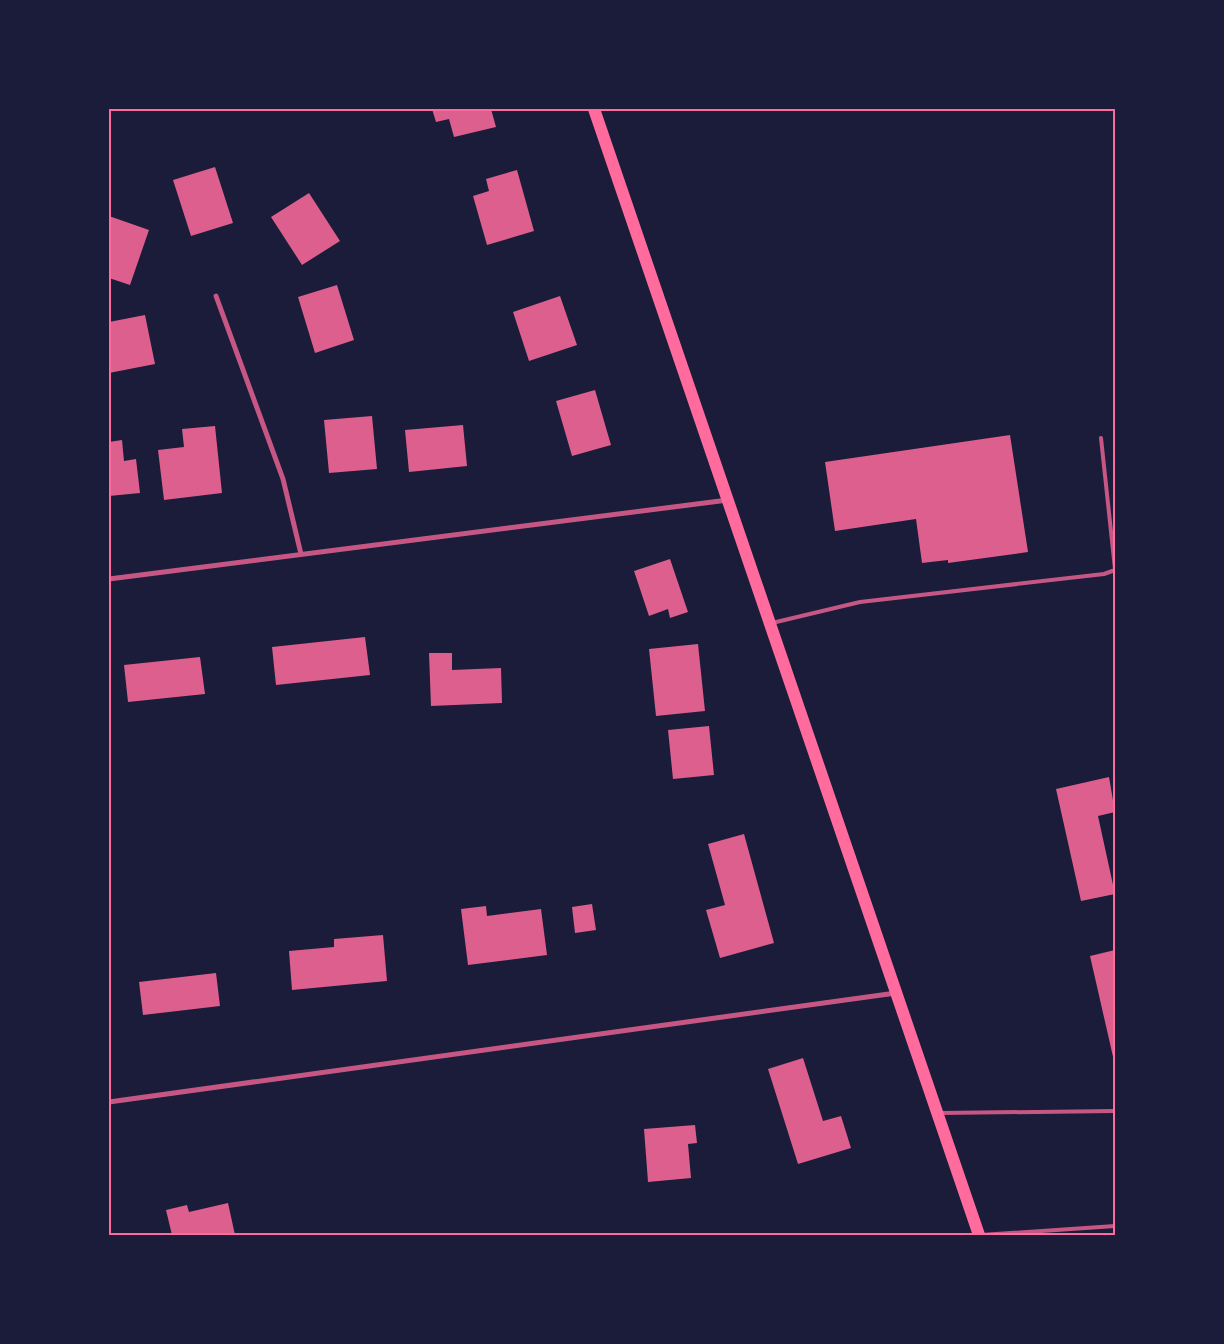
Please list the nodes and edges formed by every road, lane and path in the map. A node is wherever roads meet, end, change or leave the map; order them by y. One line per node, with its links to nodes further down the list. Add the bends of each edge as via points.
1 (594, 109): 4 (main road)
2 (216, 296): 5 (street, via 283,479)
3 (1101, 438): 6 (lane)
4 (728, 500): 5 (street); 8 (main road)
5 (301, 554): 7 (street)
6 (1115, 569): 8 (lane, via 1104,574 860,602)
7 (109, 579)
8 (770, 623): 9 (main road)
9 (896, 992): 10 (street); 12 (main road)
10 (109, 1102)
11 (1115, 1111): 12 (lane)
12 (938, 1113): 14 (main road)
13 (1115, 1226): 14 (lane)
14 (979, 1235)

